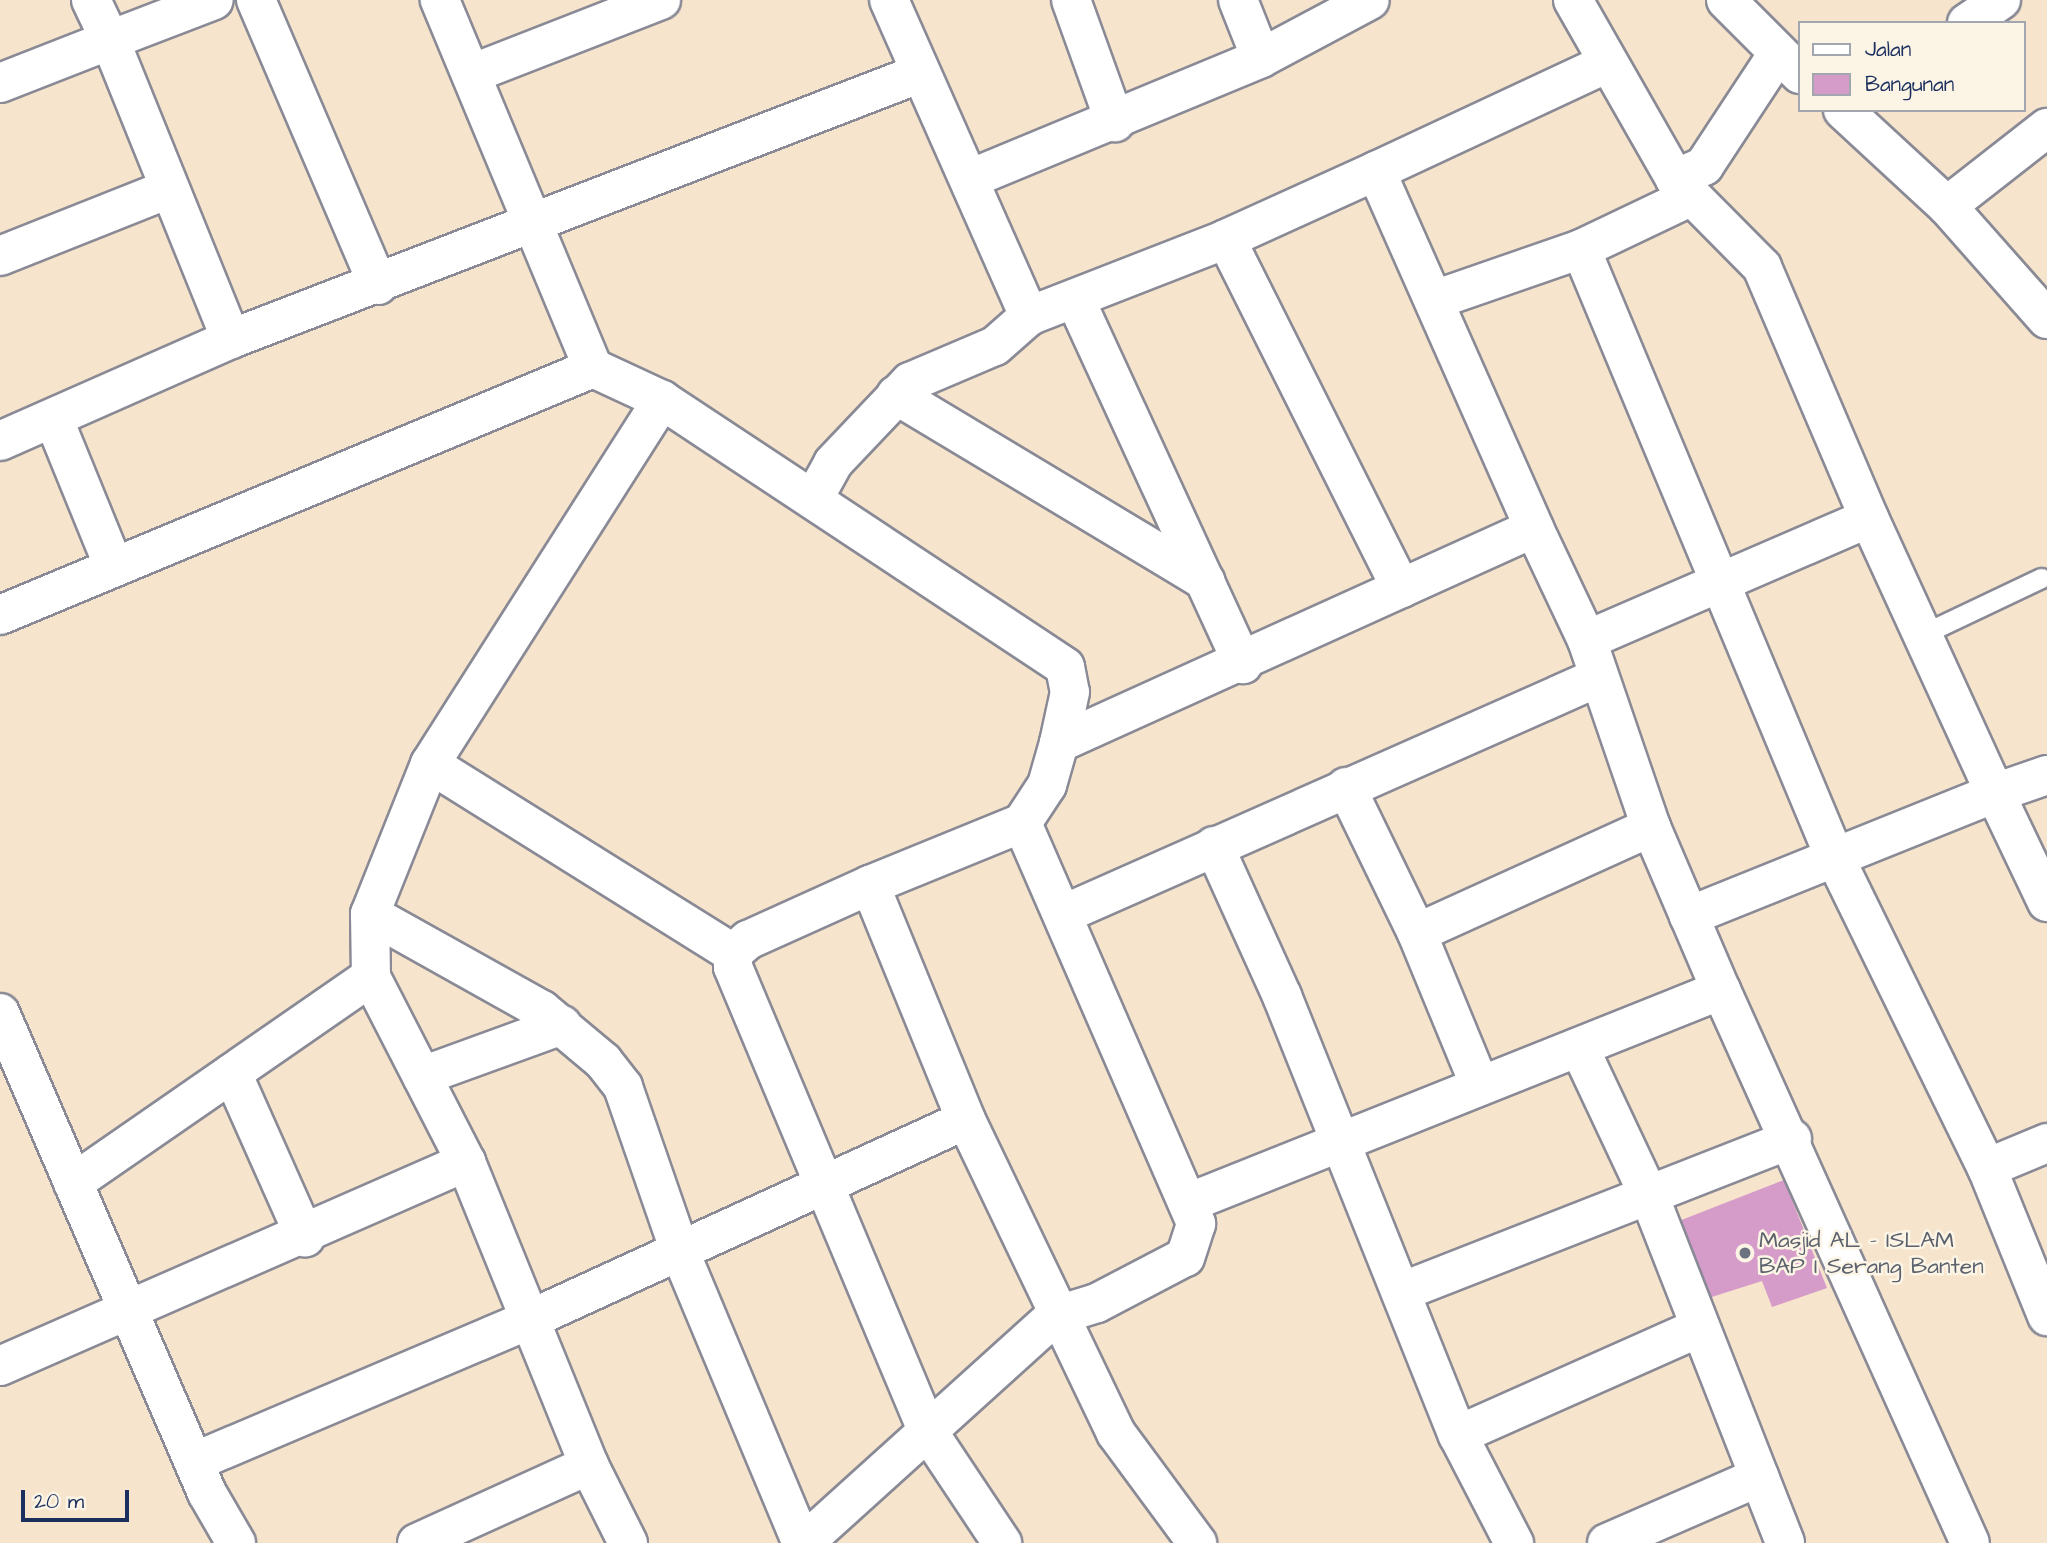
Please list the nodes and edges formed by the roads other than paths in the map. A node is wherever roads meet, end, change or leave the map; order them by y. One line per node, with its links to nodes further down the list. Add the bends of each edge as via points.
1 (92, 0): 14 (street)
2 (214, 0): 14 (street)
3 (256, 0): 33 (street)
4 (440, 0): 18 (street)
5 (661, 0): 18 (street)
6 (889, 0): 19 (street)
7 (1072, 0): 22 (street)
8 (1238, 0): 15 (street)
9 (1370, 0): 15 (street)
10 (1573, 0): 16 (street)
11 (1726, 0): 17 (street)
12 (2001, 0): 13 (street)
13 (1970, 21)
14 (110, 40): 20 (street); 27 (street)
15 (1261, 58): 22 (street)
16 (1605, 64): 24 (street); 26 (street)
17 (1788, 65): 26 (street)
18 (471, 74): 29 (street)
19 (918, 74): 25 (street); 29 (street)
20 (0, 83)
21 (1845, 112): 28 (street)
22 (1115, 122): 25 (street)
23 (2043, 136): 28 (street)
24 (1376, 171): 30 (street); 35 (street)
25 (972, 178): 36 (street)
26 (1682, 188): 31 (street); 45 (street, via 1762,267)
27 (168, 189): 32 (street); 38 (street)
28 (1947, 206): 37 (street)
29 (532, 222): 33 (street); 39 (street)
30 (1226, 239): 34 (street); 51 (street)
31 (1581, 249): 35 (street); 50 (street)
32 (0, 256)
33 (378, 285): 38 (street)
34 (1074, 299): 36 (street); 49 (street)
35 (1437, 299): 46 (street)
36 (1029, 316): 40 (street, via 1012,336 910,382)
37 (2047, 319)
38 (231, 339): 42 (street)
39 (593, 368): 41 (street); 47 (street)
40 (896, 395): 44 (street, via 833,463); 49 (street)
41 (662, 400): 44 (street); 58 (street)
42 (54, 420): 43 (street); 47 (street)
43 (0, 441)
44 (815, 496): 57 (street, via 1056,655 1071,681)
45 (1869, 518): 50 (street); 53 (street)
46 (1534, 528): 51 (street); 54 (street)
47 (114, 568): 52 (street)
48 (2040, 578): 53 (lane)
49 (1205, 581): 55 (street)
50 (1719, 585): 54 (street); 65 (street)
51 (1401, 589): 55 (street)
52 (0, 615)
53 (1921, 635): 61 (street)
54 (1587, 640): 56 (street)
55 (1244, 664): 57 (street)
56 (1599, 677): 60 (street); 63 (street)
57 (1059, 743): 62 (street, via 1047,785)
58 (430, 764): 68 (street); 72 (street)
59 (2047, 775): 61 (street)
60 (1346, 787): 64 (street); 71 (street)
61 (1995, 793): 65 (street); 67 (street)
62 (1022, 823): 66 (street); 69 (street)
63 (1651, 827): 70 (street); 71 (street)
64 (1214, 846): 69 (street); 83 (street, via 1282,996)
65 (1835, 858): 70 (street); 86 (street)
66 (870, 885): 72 (street, via 748,940); 81 (street)
67 (2047, 902)
68 (370, 914): 73 (street); 76 (street)
69 (1066, 914): 90 (street)
70 (1689, 916): 74 (street)
71 (1417, 933): 80 (street)
72 (733, 953): 87 (street, via 733,967)
73 (371, 976): 78 (street); 79 (street)
74 (1721, 990): 77 (street); 82 (street)
75 (0, 1013): 88 (street)
76 (562, 1025): 79 (street); 92 (street, via 623,1087)
77 (1579, 1047): 80 (street); 89 (street)
78 (232, 1073): 88 (street); 91 (street)
79 (422, 1076): 85 (street)
80 (1480, 1086): 83 (street)
81 (966, 1120): 87 (street); 96 (street)
82 (1792, 1139): 89 (street); 114 (street)
83 (1339, 1143): 90 (street); 93 (street)
84 (2047, 1143): 86 (street)
85 (466, 1162): 91 (street); 97 (street)
86 (1987, 1168): 95 (street)
87 (829, 1182): 92 (street); 100 (street)
88 (74, 1183): 94 (street)
89 (1650, 1198): 93 (street); 98 (street)
90 (1188, 1203): 96 (street, via 1196,1224 1185,1256 1097,1303)
91 (305, 1237): 94 (street)
92 (680, 1251): 97 (street); 108 (street)
93 (1401, 1292): 101 (street)
94 (129, 1313): 99 (street); 102 (street)
95 (2047, 1315)
96 (1055, 1316): 100 (street); 110 (street, via 1116,1433)
97 (533, 1318): 102 (street); 103 (street)
98 (1698, 1328): 101 (street); 104 (street)
99 (0, 1366)
100 (927, 1430): 108 (street); 109 (street)
101 (1458, 1435): 111 (street)
102 (194, 1462): 105 (street)
103 (589, 1465): 106 (street); 107 (street)
104 (1759, 1477): 112 (street); 113 (street)
105 (236, 1543)
106 (418, 1543)
107 (628, 1543)
108 (803, 1543)
109 (1002, 1543)
110 (1196, 1543)
111 (1514, 1543)
112 (1607, 1543)
113 (1785, 1543)
114 (1970, 1543)

